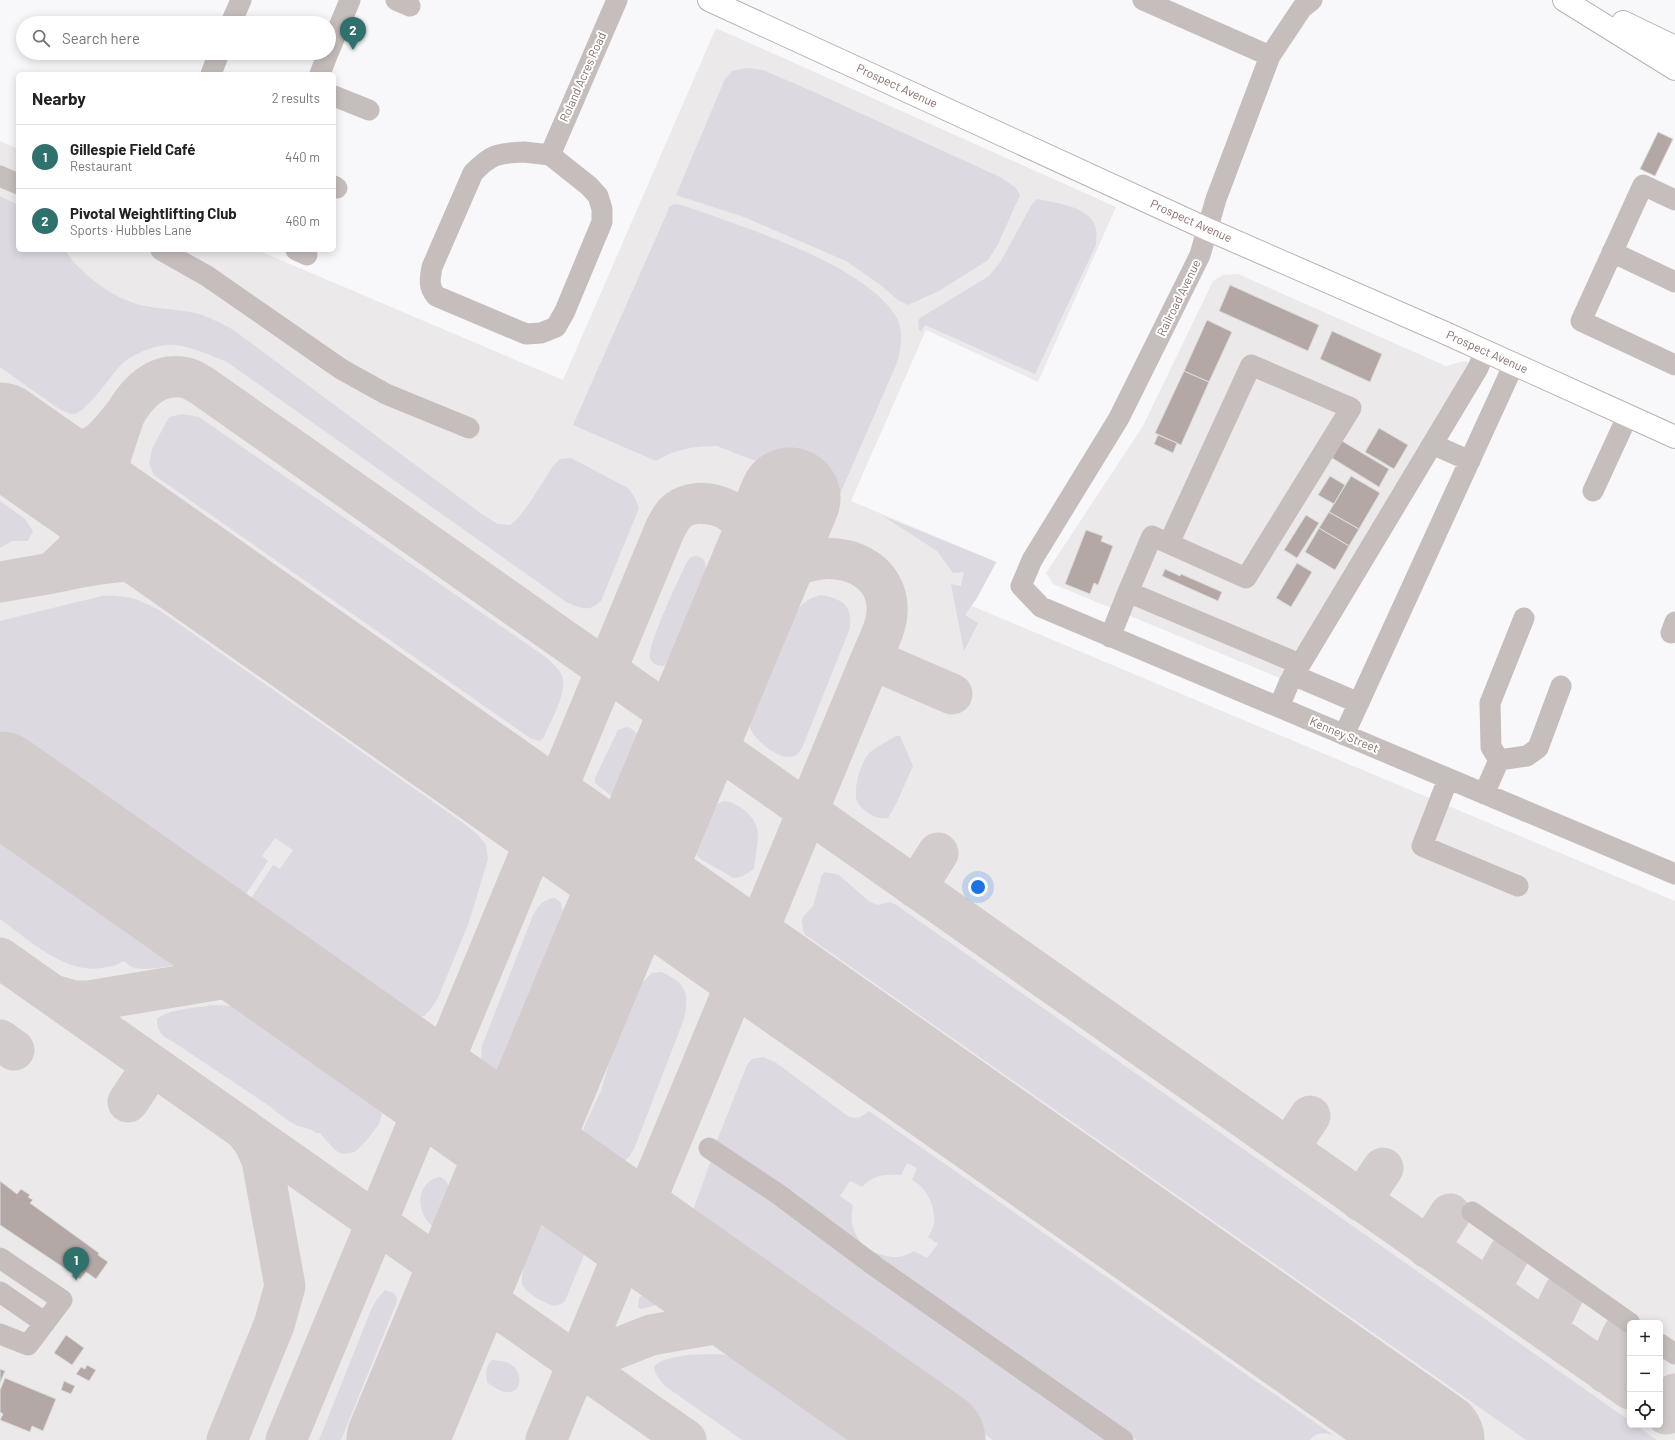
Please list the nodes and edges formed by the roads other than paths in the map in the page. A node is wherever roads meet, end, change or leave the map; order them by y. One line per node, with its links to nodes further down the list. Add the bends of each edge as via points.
1 (241, 0): 9 (street)
2 (350, 0): 10 (street)
3 (617, 0): 20 (street, Roland Acres Road)
4 (1143, 0): 12 (street)
5 (1312, 0): 12 (street, Railroad Avenue, via 1302,8)
6 (1564, 0): 15 (main road)
7 (1579, 0): 11 (main road)
8 (719, 2): 24 (main road, Prospect Avenue)
9 (234, 16)
10 (336, 35)
11 (1675, 47)
12 (1270, 56): 24 (street, Railroad Avenue, via 1216,200)
13 (216, 60): 16 (street)
14 (326, 60): 17 (street)
15 (1675, 68)
16 (212, 72)
17 (321, 72)
18 (336, 97): 19 (street)
19 (369, 110)
20 (550, 155): 20 (street, via 500,153 484,162 474,173 432,266 429,282 436,296 526,334 541,333 556,327 566,311 602,222 602,209 598,196 589,186)
21 (0, 176): 22 (street)
22 (16, 183)
23 (1675, 200): 26 (street, via 1643,185)
24 (1208, 229): 28 (main road, Prospect Avenue); 38 (street, Railroad Avenue, via 1200,255 1120,418 1032,560)
25 (165, 252): 32 (street, via 207,276 341,369 386,394)
26 (1612, 252): 27 (street); 30 (street, via 1581,321)
27 (1675, 282)
28 (1485, 351): 29 (main road, Prospect Avenue); 34 (street, via 1478,368)
29 (1514, 364): 31 (main road, Prospect Avenue); 35 (street)
30 (1675, 365)
31 (1628, 416): 33 (main road, Prospect Avenue); 36 (street)
32 (469, 428)
33 (1674, 434)
34 (1432, 444): 35 (street); 42 (street)
35 (1470, 462): 44 (street)
36 (1593, 491)
37 (1169, 543): 37 (street, via 1246,578 1350,408 1251,365); 39 (street, via 1152,536)
38 (1021, 586): 41 (street, Kenney Street, via 1041,607)
39 (1128, 592): 41 (street); 42 (street)
40 (1524, 618): 47 (street, via 1490,703 1491,747)
41 (1110, 637): 45 (street, Kenney Street)
42 (1292, 668): 44 (street); 45 (street)
43 (1561, 686): 47 (street, via 1538,748 1527,756)
44 (1359, 703): 46 (street)
45 (1279, 707): 46 (street, Kenney Street)
46 (1344, 735): 48 (street, Kenney Street)
47 (1499, 760): 49 (street)
48 (1448, 779): 49 (street, Kenney Street); 51 (street, via 1422,846)
49 (1484, 794): 50 (street, Kenney Street)
50 (1675, 874)
51 (1518, 886)
52 (709, 1148): 61 (street, via 778,1194 876,1267)
53 (1472, 1212): 56 (street)
54 (0, 1258): 57 (street, via 62,1300)
55 (0, 1292): 57 (street)
56 (1627, 1321)
57 (45, 1323): 58 (street, via 28,1345)
58 (0, 1334)
59 (1663, 1346): 60 (street)
60 (1675, 1354)
61 (1123, 1440)

